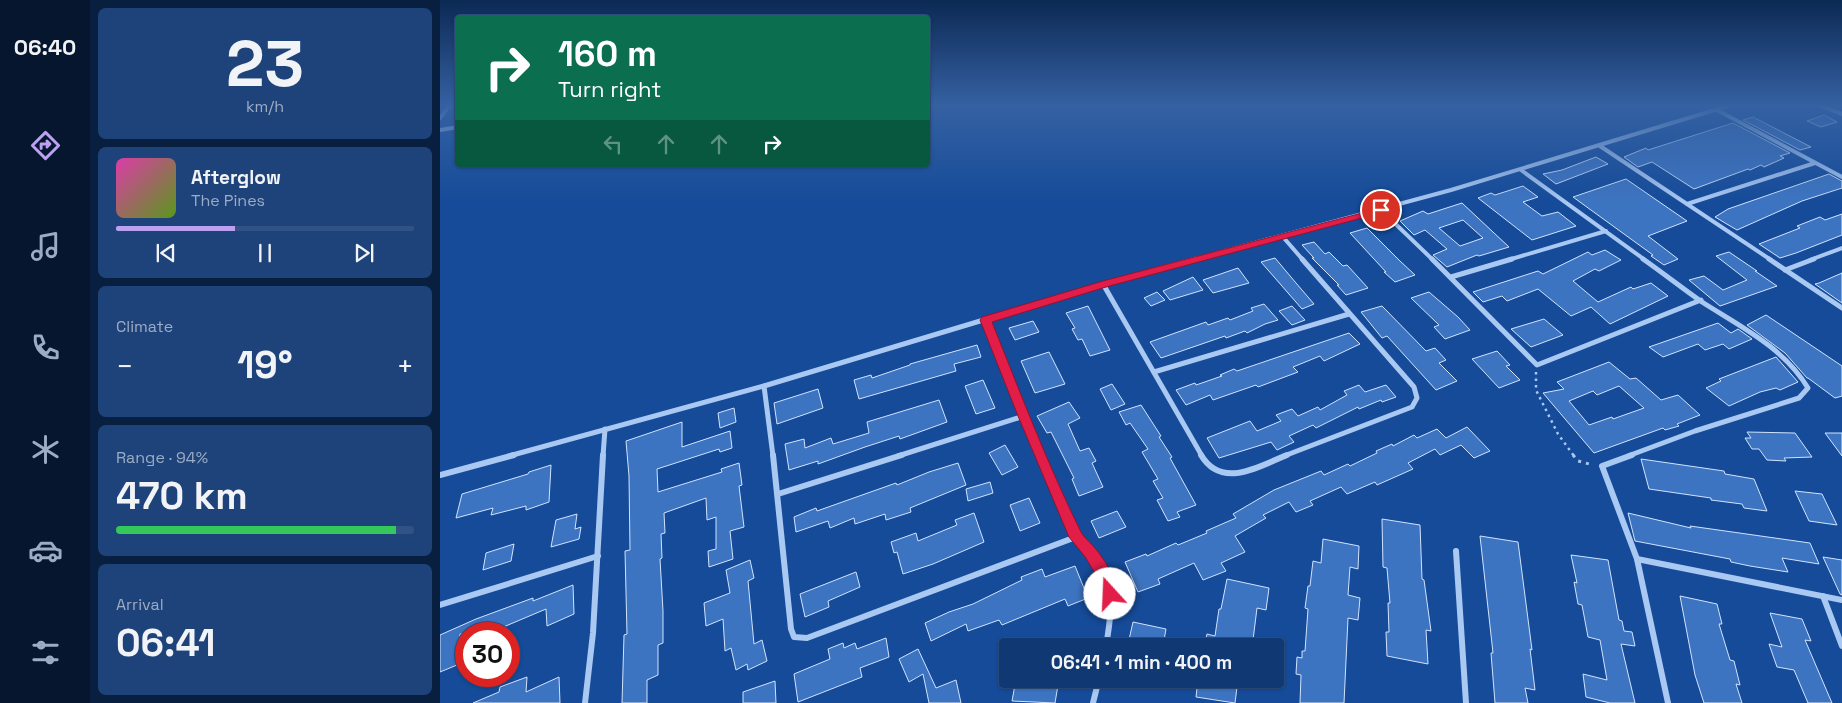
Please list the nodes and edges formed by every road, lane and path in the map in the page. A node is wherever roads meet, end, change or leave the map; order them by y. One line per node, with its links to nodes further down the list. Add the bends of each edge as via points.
1 (1627, 138): 3 (street)
2 (1768, 138): 4 (street)
3 (1600, 146): 5 (street); 7 (street)
4 (1815, 163): 6 (street); 7 (street)
5 (1521, 170): 8 (street); 9 (street)
6 (1842, 177)
7 (1687, 204): 12 (street)
8 (1381, 210): 10 (street); 13 (street)
9 (1606, 231): 13 (street); 15 (street)
10 (1283, 237): 14 (street); 17 (street)
11 (1842, 248): 12 (street)
12 (1785, 270): 16 (street)
13 (1451, 277): 19 (street)
14 (1103, 284): 18 (street); 20 (street)
15 (1701, 300): 19 (street); 24 (street, via 1790,363 1808,388 1799,398 1695,431)
16 (1842, 308)
17 (1349, 314): 20 (street); 20 (street, via 1414,387 1417,398 1412,407 1237,474 1219,473 1205,461)
18 (986, 320): 21 (street); 22 (street)
19 (1537, 365): 24 (path, via 1536,390 1558,434 1578,461)
20 (1154, 372)
21 (764, 386): 23 (street); 26 (street)
22 (1024, 416): 26 (street); 27 (street)
23 (605, 429): 25 (street); 29 (street)
24 (1602, 466): 30 (street)
25 (440, 475)
26 (778, 494): 27 (street, via 794,637 807,638)
27 (1076, 537): 34 (street, via 1107,581 1112,607)
28 (1456, 551): 39 (street)
29 (598, 556): 33 (street); 37 (street)
30 (1637, 559): 31 (street); 40 (street)
31 (1823, 596): 32 (street); 35 (street)
32 (1842, 600)
33 (440, 605)
34 (1107, 638)
35 (1842, 646)
36 (1097, 688): 38 (street)
37 (585, 703)
38 (1094, 703)
39 (1466, 703)
40 (1668, 703)

